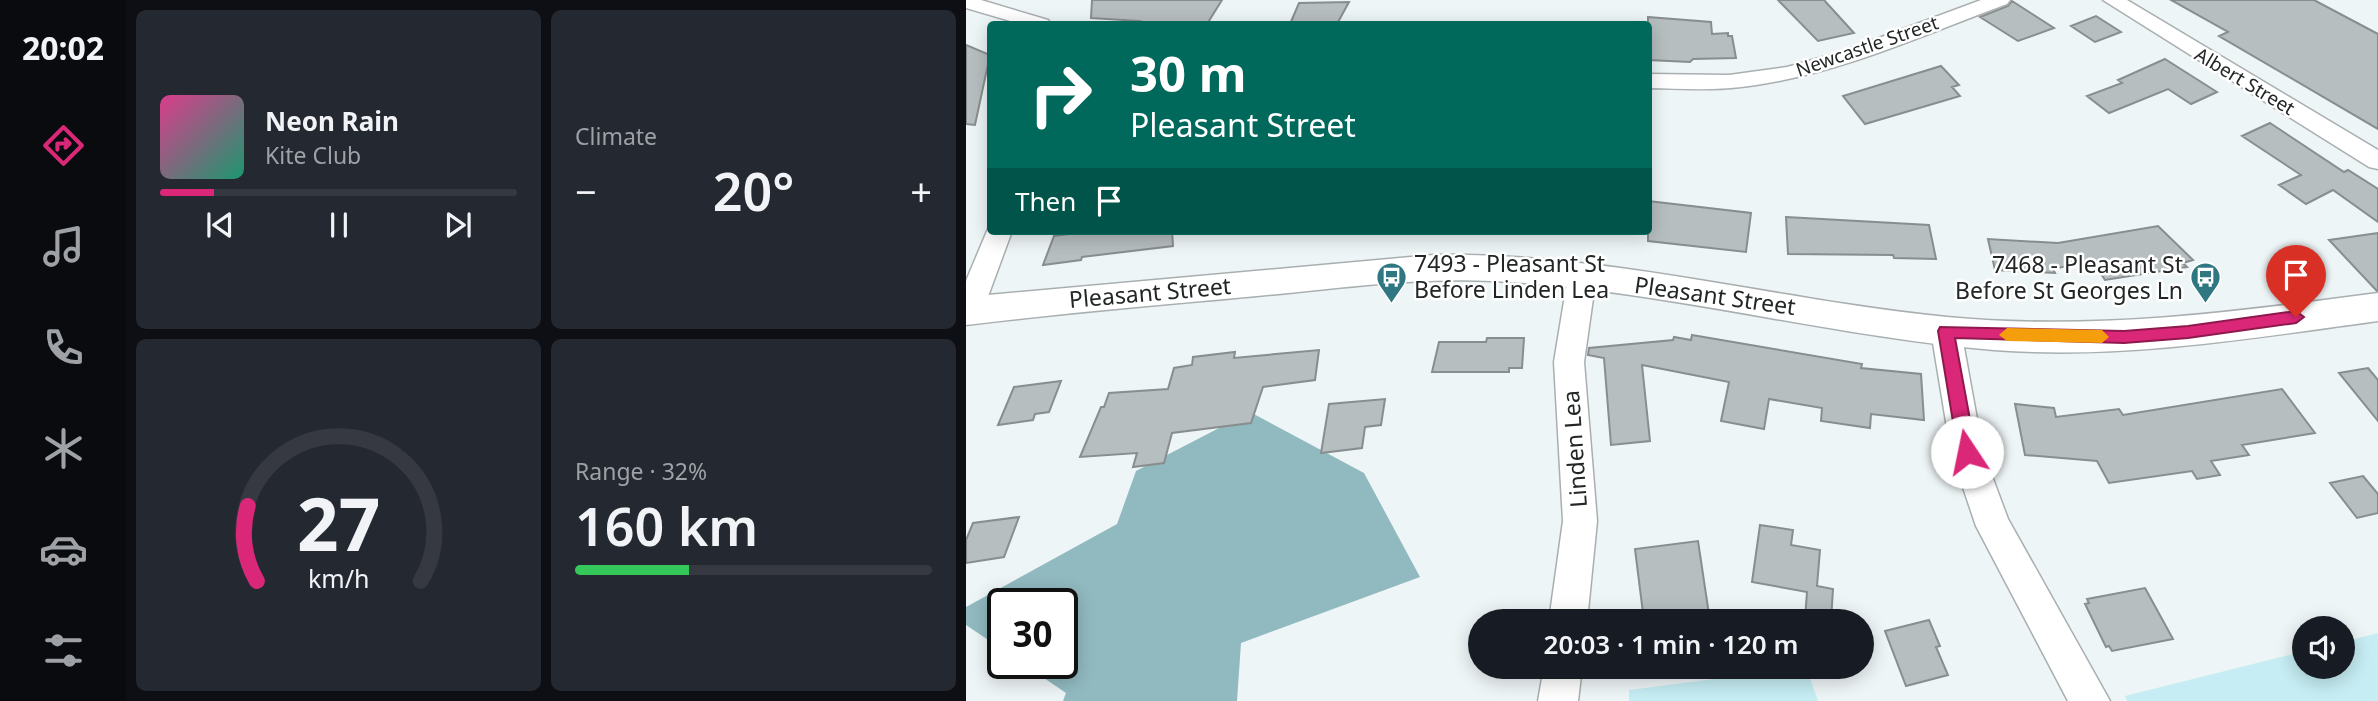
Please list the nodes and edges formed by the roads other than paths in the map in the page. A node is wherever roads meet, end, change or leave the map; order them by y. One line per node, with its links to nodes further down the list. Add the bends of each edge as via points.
1 (2000, 0): 5 (street, Newcastle Street, via 1791,72 1723,81)
2 (2113, 0): 6 (street, Albert Street)
3 (966, 2): 4 (street)
4 (1019, 14)
5 (1652, 81)
6 (2378, 161)
7 (997, 235): 10 (street)
8 (1582, 277): 10 (main road, Pleasant Street, via 1491,268 1406,270); 11 (main road, Pleasant Street); 12 (street, Linden Lea, via 1569,362 1580,521)
9 (2378, 307): 11 (main road, Pleasant Street, via 2124,337)
10 (968, 310)
11 (1946, 331): 15 (street, via 1967,452 1993,526)
12 (1570, 609)
13 (1561, 679): 14 (street)
14 (1558, 701)
15 (2090, 701)

